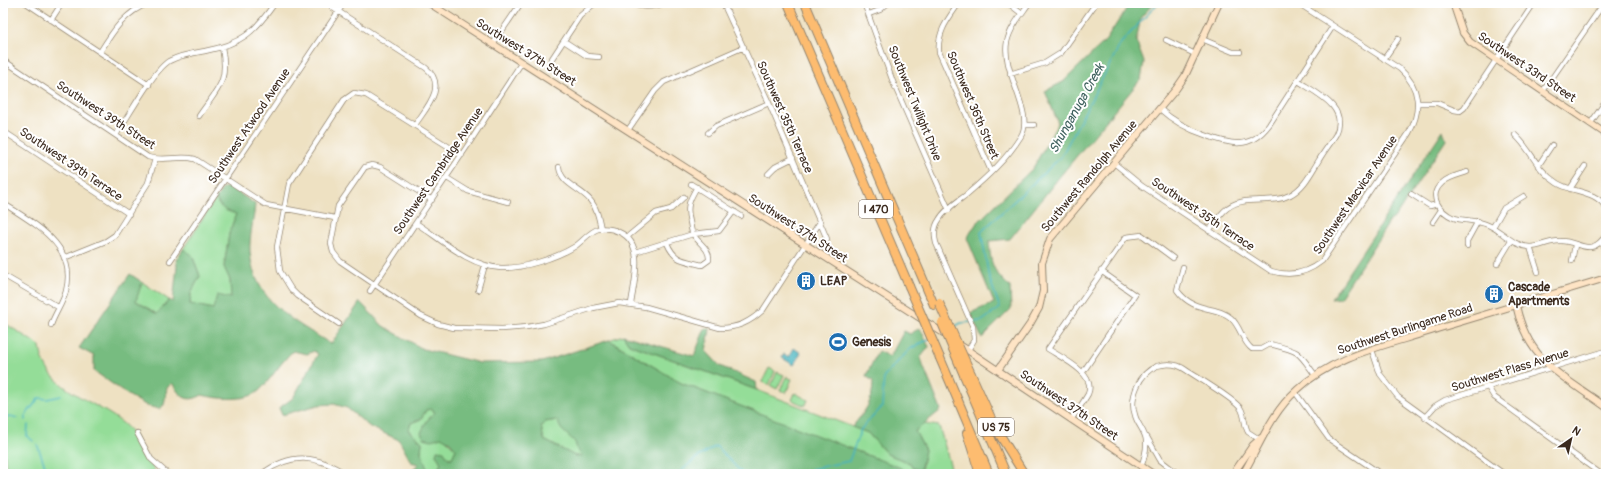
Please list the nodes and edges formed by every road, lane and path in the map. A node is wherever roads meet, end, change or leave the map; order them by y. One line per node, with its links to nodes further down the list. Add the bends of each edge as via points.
1 (26, 3): 29 (street)
2 (62, 3): 29 (street)
3 (149, 3): 38 (street, via 134,10 122,20)
4 (275, 3): 37 (street, via 251,33)
5 (344, 3): 26 (street, Southwest Atwood Avenue)
6 (429, 3): 35 (main road, Southwest 37th Street)
7 (521, 3): 35 (street)
8 (595, 3): 34 (street, via 586,10)
9 (630, 3): 10 (street, via 651,7)
10 (664, 3)
11 (723, 3): 36 (street, Southwest 35th Terrace)
12 (788, 3): 149 (highway, I 470, bridge)
13 (805, 3): 144 (highway, I 470, bridge, via 911,251)
14 (864, 3): 27 (street, Southwest Twilight Drive)
15 (888, 3): 27 (street, via 880,10)
16 (959, 3): 74 (street, Southwest 36th Street, via 942,29 939,52)
17 (1008, 3): 28 (street)
18 (1029, 3): 28 (street)
19 (1096, 3): 47 (street, via 1061,53 1051,60)
20 (1219, 3): 31 (main road, Southwest Randolph Avenue)
21 (1298, 3): 30 (street)
22 (1453, 3): 45 (main road, Southwest 33rd Street, via 1466,38)
23 (1534, 3): 45 (street)
24 (1604, 3): 50 (street)
25 (333, 8): 26 (street)
26 (339, 12): 57 (street, via 433,75 435,93); 78 (street, Southwest Atwood Avenue)
27 (869, 14): 91 (street, Southwest Twilight Drive, via 893,82)
28 (1022, 14): 47 (street, via 1007,41 1006,53)
29 (51, 20): 38 (street)
30 (1333, 26): 42 (street); 48 (street)
31 (1202, 39): 39 (street, via 1233,52); 40 (main road, Southwest Randolph Avenue)
32 (1398, 39): 42 (street)
33 (1166, 40): 40 (street)
34 (564, 41): 41 (street, via 587,56); 44 (street)
35 (493, 44): 46 (main road, Southwest 37th Street)
36 (744, 47): 52 (street, Southwest 35th Terrace); 60 (street, via 664,82)
37 (222, 48): 49 (street, via 176,58 159,70); 55 (street, via 225,69 223,78)
38 (100, 52): 49 (street)
39 (1240, 52)
40 (1195, 54): 54 (main road, Southwest Randolph Avenue, via 1180,83)
41 (599, 57)
42 (1384, 59): 53 (street, via 1400,69 1408,78 1415,90)
43 (3, 60): 65 (street, Southwest 39th Street)
44 (551, 60)
45 (1496, 60): 50 (main road, Southwest 33rd Street); 53 (street, via 1460,111 1437,103)
46 (522, 62): 60 (main road, Southwest 37th Street); 67 (street, Southwest Cambridge Avenue)
47 (1010, 74): 58 (street, via 1024,114)
48 (1298, 81): 54 (street, via 1266,130 1243,143 1224,142 1188,129); 103 (street, via 1327,100 1334,108 1338,122 1335,135 1307,180 1290,195 1277,200 1246,201 1233,205 1220,216)
49 (149, 85): 65 (street)
50 (1543, 91): 56 (main road, Southwest 33rd Street)
51 (1606, 101): 56 (street)
52 (769, 103): 62 (street, via 716,126); 68 (street, Southwest 35th Terrace)
53 (1418, 103): 126 (street, Southwest Macvicar Avenue, via 1416,118 1409,133 1327,256 1307,271)
54 (1160, 109): 70 (main road, Southwest Randolph Avenue)
55 (199, 116)
56 (1590, 124): 64 (main road, Southwest 33rd Street)
57 (415, 125): 67 (street); 90 (street, via 362,93 350,95 292,178)
58 (1025, 125): 59 (street); 74 (street, via 1013,148)
59 (1034, 125)
60 (628, 130): 112 (main road, Southwest 37th Street)
61 (3, 131): 94 (street, Southwest 39th Terrace)
62 (708, 133)
63 (1515, 134): 71 (street)
64 (1606, 134)
65 (116, 135): 69 (street, Southwest 39th Street)
66 (1552, 145): 71 (street)
67 (462, 155): 77 (street, Southwest Cambridge Avenue)
68 (793, 158): 76 (street); 98 (street, Southwest 35th Terrace)
69 (155, 159): 78 (street, Southwest 39th Street, via 195,159); 94 (street, via 148,184)
70 (1114, 163): 103 (street, Southwest 35th Terrace, via 1142,186); 141 (main road, Southwest Randolph Avenue, via 1050,240 1042,263 1043,291 1039,308)
71 (1538, 166): 81 (street, via 1555,182)
72 (1585, 166): 81 (street)
73 (559, 167): 102 (street, via 563,178 591,201 598,213)
74 (992, 171): 91 (street)
75 (1467, 172): 88 (street, via 1442,183 1435,194)
76 (768, 174)
77 (447, 178): 85 (street, Southwest Cambridge Avenue); 86 (street, via 468,191)
78 (226, 179): 90 (street, Southwest 39th Street, via 261,202); 119 (street, Southwest Atwood Avenue)
79 (691, 184): 80 (street)
80 (697, 187): 93 (street); 104 (street, via 687,208)
81 (1570, 189): 89 (street, via 1594,196)
82 (1411, 194): 88 (street, via 1430,206)
83 (1524, 196): 101 (street, via 1504,208)
84 (684, 197): 106 (street, via 671,209 656,213)
85 (432, 200): 96 (street, via 380,167 368,166 360,171 340,201); 100 (street, Southwest Cambridge Avenue)
86 (508, 202)
87 (3, 203): 117 (street, via 52,237)
88 (1437, 204): 92 (street)
89 (1606, 206)
90 (283, 209): 96 (street, Southwest 39th Street); 135 (street, via 277,247 279,266 284,279 298,296)
91 (949, 210): 137 (street, via 937,223 935,240 973,327 974,340)
92 (1441, 210): 97 (street, via 1459,219); 99 (street)
93 (734, 211): 95 (street); 104 (street, via 719,231)
94 (129, 214): 117 (street, via 111,238)
95 (741, 216)
96 (335, 218): 129 (street, via 331,244 335,257)
97 (1478, 221): 101 (street); 113 (street, via 1467,241)
98 (820, 222): 107 (street, Southwest 35th Terrace); 112 (street)
99 (1433, 222)
100 (416, 223): 122 (street, via 459,253); 129 (street, Southwest Cambridge Avenue)
101 (1493, 227): 108 (street)
102 (601, 229): 106 (street, via 617,231); 122 (street, via 568,250 544,259 510,268)
103 (1209, 231): 126 (street, Southwest 35th Terrace, via 1264,268)
104 (693, 234): 110 (street); 110 (street, via 709,256 705,264 676,258)
105 (1606, 236): 109 (street)
106 (627, 237): 116 (street)
107 (827, 239)
108 (1511, 240): 114 (street, via 1523,247); 121 (street)
109 (1600, 242): 111 (street, via 1589,247); 115 (street)
110 (667, 243): 116 (street)
111 (1575, 245): 114 (street, via 1559,240); 120 (street)
112 (805, 246): 132 (street, via 763,310 742,325 720,328); 137 (main road, Southwest 37th Street)
113 (1467, 246)
114 (1530, 247): 125 (street)
115 (1606, 248)
116 (635, 252): 132 (street)
117 (64, 258): 134 (street, via 67,283 64,298)
118 (1173, 258): 124 (street, via 1142,235 1130,236 1123,240)
119 (170, 261)
120 (1572, 261)
121 (1496, 264)
122 (484, 265): 130 (street)
123 (1183, 267): 143 (street, via 1177,290 1184,299 1200,308 1231,318 1252,349 1260,349 1270,344 1295,351 1304,357)
124 (1101, 271): 142 (street, via 1135,295); 142 (street, via 1048,349)
125 (1538, 272)
126 (1285, 274)
127 (3, 275): 134 (street)
128 (1606, 278): 133 (main road, Southwest Burlingame Road)
129 (374, 284): 131 (street, Southwest Cambridge Avenue); 132 (street, via 427,319 459,329 527,327 604,305)
130 (478, 290)
131 (370, 291)
132 (632, 304)
133 (1516, 305): 138 (main road, Southwest Burlingame Road); 140 (main road, via 1529,343)
134 (58, 307): 136 (street)
135 (339, 324)
136 (51, 325)
137 (968, 350): 141 (main road, Southwest 37th Street)
138 (1372, 350): 143 (main road, Southwest Burlingame Road, via 1333,364); 148 (street, via 1380,374 1392,390)
139 (1606, 351): 140 (street, Southwest Plass Avenue)
140 (1551, 367): 145 (street, Southwest Plass Avenue); 147 (main road)
141 (998, 370): 150 (main road, Southwest 37th Street)
142 (1083, 372): 150 (street, via 1089,384 1088,392)
143 (1315, 375): 146 (main road, Southwest Burlingame Road)
144 (969, 376): 161 (highway, I 470); 162 (highway, US 75, via 995,427); 163 (highway)
145 (1488, 387): 148 (street, Southwest Plass Avenue, via 1445,400); 169 (street, via 1494,397)
146 (1295, 392): 153 (main road, Southwest Burlingame Road); 167 (street, via 1329,439)
147 (1606, 407)
148 (1425, 417): 168 (street)
149 (964, 418): 159 (highway, US 75); 160 (highway, I 470)
150 (1071, 420): 154 (main road, Southwest 37th Street)
151 (137, 433): 156 (street, via 151,459)
152 (1145, 434): 153 (street, via 1134,411 1137,389 1148,372 1156,367 1171,365 1183,368 1236,404 1243,414 1248,432); 154 (street, via 1146,446); 155 (street, via 1160,460)
153 (1260, 438): 165 (main road, Southwest Burlingame Road); 166 (main road, Southwest Burlingame Road, via 1257,451)
154 (1141, 466): 164 (main road, Southwest 37th Street)
155 (1177, 473)
156 (168, 474)
157 (262, 474): 158 (street, via 285,461 308,458 326,462)
158 (346, 474)
159 (980, 474)
160 (989, 474)
161 (1006, 474)
162 (1024, 474)
163 (1030, 474)
164 (1153, 474)
165 (1233, 474)
166 (1243, 474)
167 (1381, 474)
168 (1504, 474)
169 (1601, 474)

